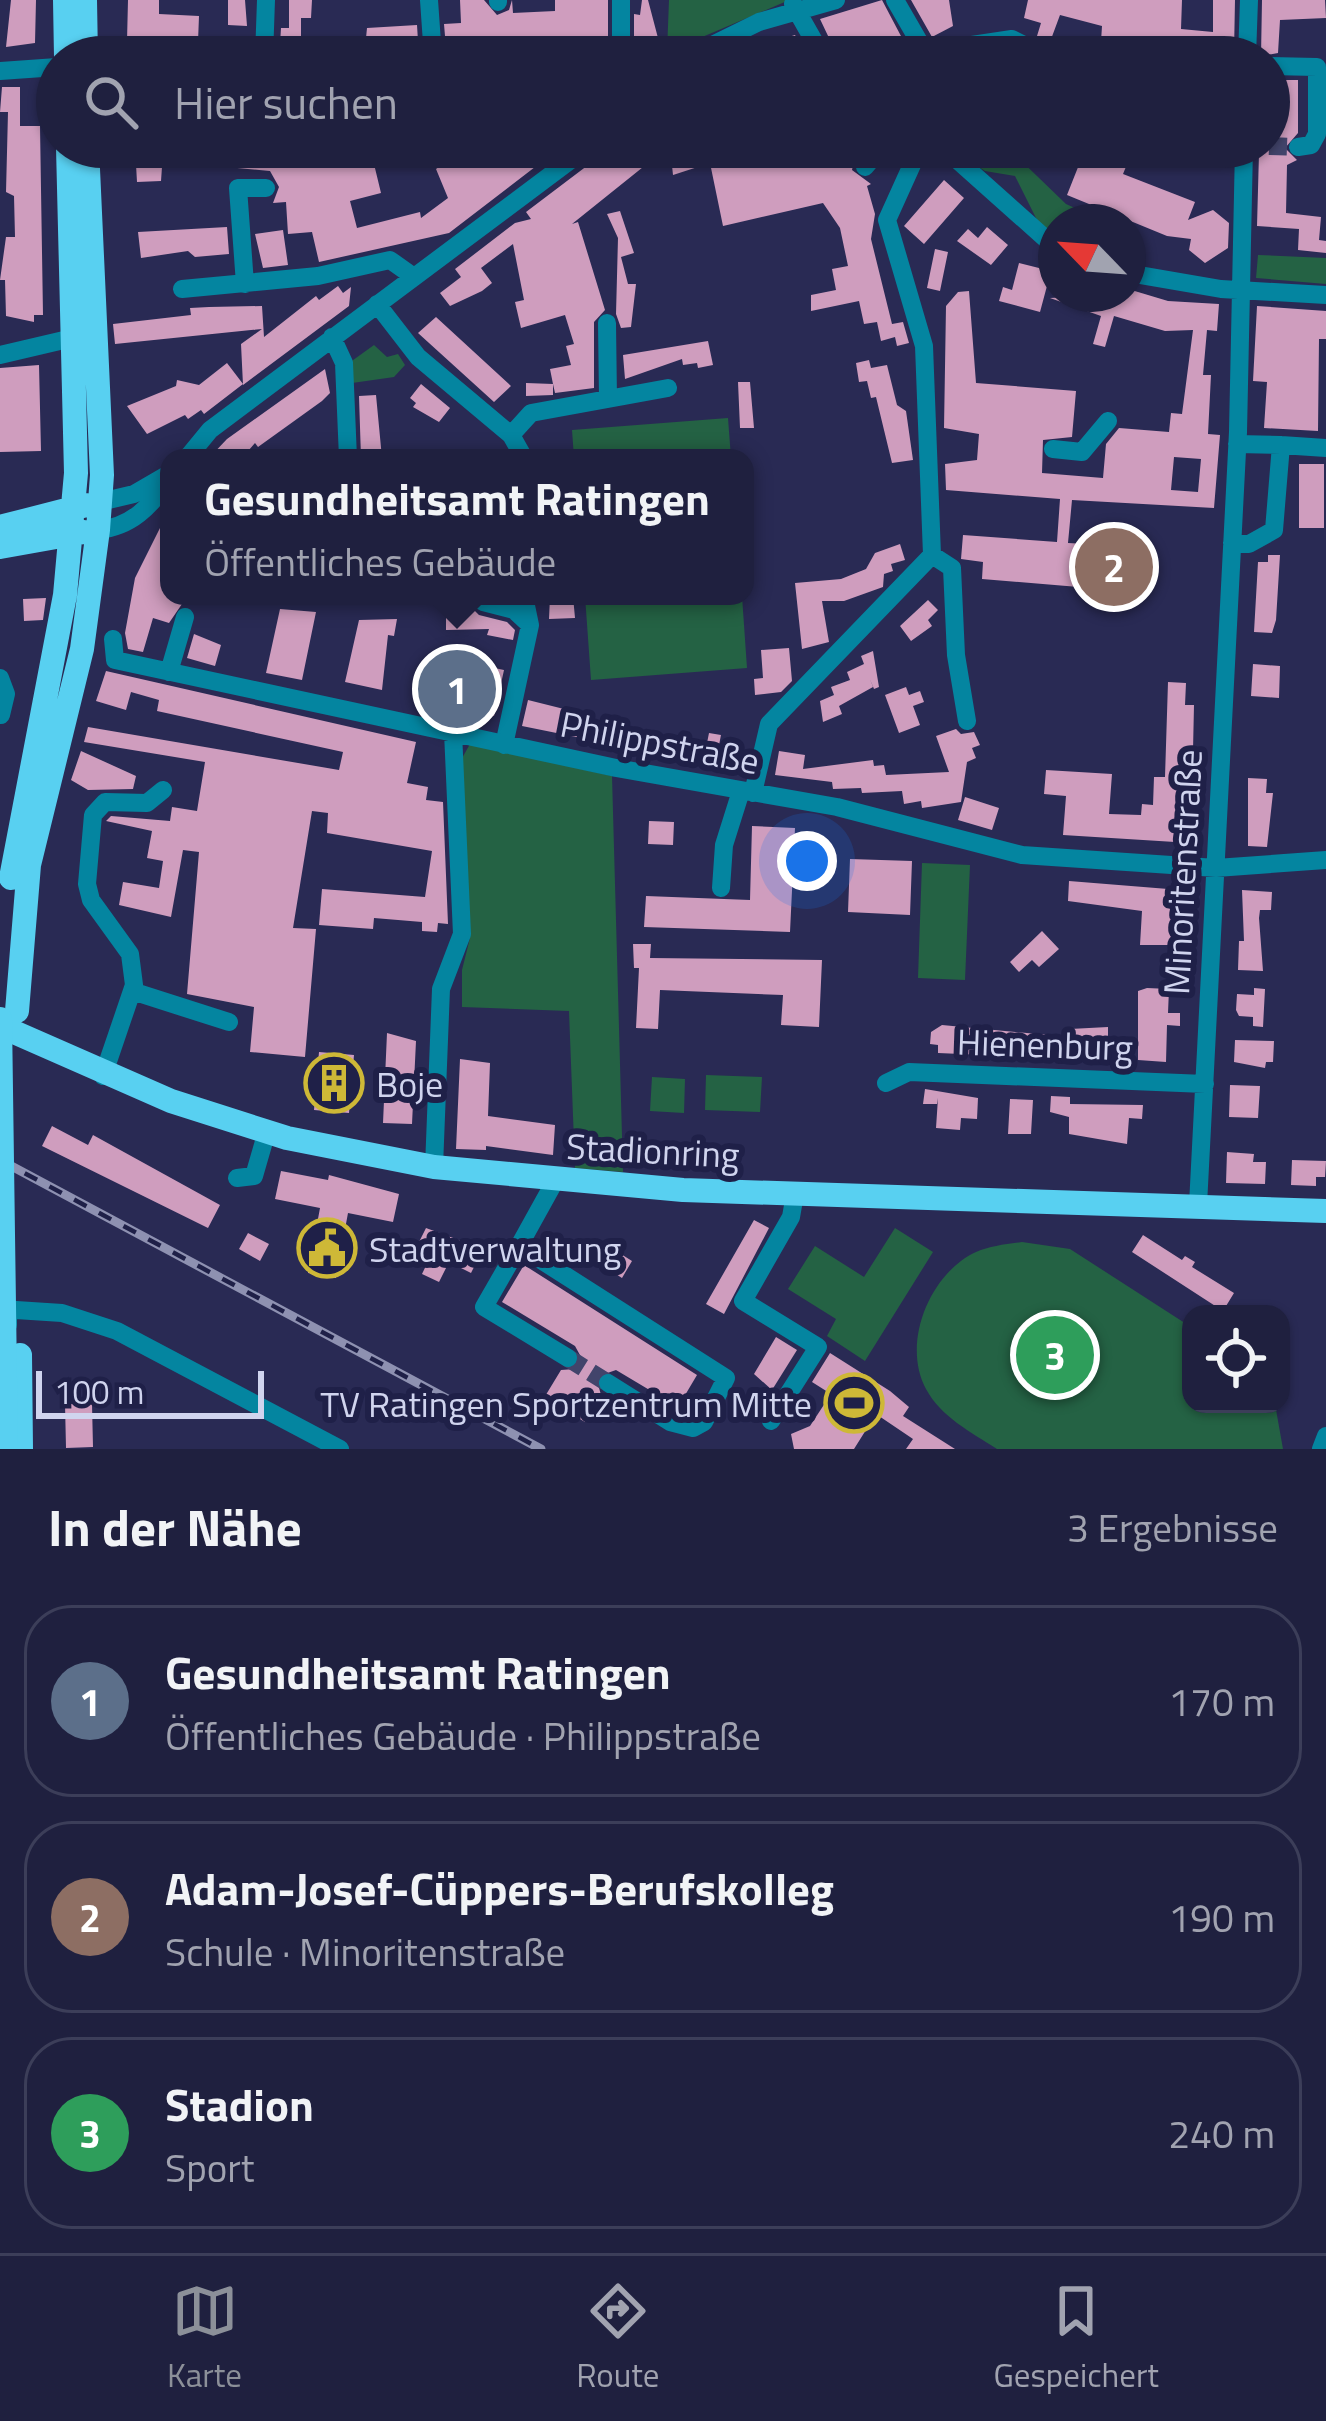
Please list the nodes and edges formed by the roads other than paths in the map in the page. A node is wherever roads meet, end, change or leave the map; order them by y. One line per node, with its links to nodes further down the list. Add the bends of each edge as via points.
1 (65, 0): 10 (main road)
2 (85, 0): 11 (main road)
3 (266, 0): 12 (street)
4 (429, 0): 13 (street)
5 (621, 0): 14 (street)
6 (836, 0): 9 (street)
7 (895, 0): 17 (street)
8 (1249, 0): 18 (street)
9 (794, 6): 15 (street); 16 (street)
10 (66, 36)
11 (86, 36)
12 (265, 36)
13 (432, 36)
14 (621, 36)
15 (726, 36)
16 (812, 36)
17 (916, 36)
18 (1248, 36)
19 (1290, 66): 22 (street, via 1317,67 1317,134)
20 (36, 68): 21 (street)
21 (0, 71)
22 (1298, 147)
23 (70, 168): 39 (main road)
24 (86, 168): 39 (main road)
25 (560, 168): 32 (street)
26 (911, 168): 61 (street, via 887,220 929,378)
27 (966, 168): 30 (street)
28 (1242, 168): 35 (street, Minoritenstraße)
29 (266, 188): 33 (street, via 238,188)
30 (1038, 232)
31 (1146, 276): 35 (street)
32 (414, 277): 33 (street, via 390,260); 37 (street)
33 (245, 284): 34 (street)
34 (182, 289)
35 (1241, 290): 36 (street); 46 (street, Minoritenstraße)
36 (1326, 295)
37 (377, 304): 40 (street); 45 (street, via 418,357)
38 (607, 323): 43 (street)
39 (82, 336): 41 (street); 55 (main road); 56 (main road)
40 (332, 337): 49 (street); 50 (street, via 344,363)
41 (0, 355)
42 (668, 388): 43 (street)
43 (608, 399): 45 (street, via 531,413)
44 (1108, 421): 52 (street, via 1082,452)
45 (511, 435): 51 (street)
46 (1237, 444): 47 (street); 59 (street, Minoritenstraße)
47 (1281, 446): 48 (street); 59 (street, via 1274,530)
48 (1326, 448)
49 (194, 449)
50 (348, 449)
51 (519, 449)
52 (1053, 449)
53 (160, 481): 55 (street)
54 (160, 491): 58 (street, via 149,508)
55 (100, 502): 56 (main road); 58 (main road)
56 (72, 521): 57 (main road); 58 (main road); 60 (main road); 62 (main road)
57 (0, 527)
58 (98, 530): 73 (main road, via 82,649)
59 (1232, 543): 78 (street, Minoritenstraße)
60 (0, 552): 62 (main road, via 47,557)
61 (932, 555): 71 (street, via 952,568); 76 (street, via 770,724)
62 (65, 596): 73 (main road)
63 (495, 605): 66 (street)
64 (526, 605): 66 (street)
65 (185, 617): 68 (street)
66 (530, 625): 74 (street)
67 (113, 639): 68 (street, Philippstraße, via 115,660)
68 (170, 672): 72 (street, Philippstraße)
69 (0, 678): 70 (street)
70 (1, 716)
71 (967, 721)
72 (453, 732): 74 (street, Philippstraße); 87 (street, via 462,934 441,989)
73 (49, 742): 81 (main road, via 3,933); 101 (main road, via 19,934)
74 (505, 745): 76 (street, Philippstraße)
75 (163, 790): 80 (street, via 147,803 105,802 93,815 87,884 130,954)
76 (747, 792): 78 (street, Philippstraße, via 923,826 1022,855); 79 (street, via 724,844)
77 (1326, 860): 78 (street, Philippstraße)
78 (1216, 868): 85 (street, Minoritenstraße)
79 (721, 888)
80 (132, 991): 82 (street); 83 (street)
81 (0, 1019): 83 (main road, Stadionring); 101 (main road, bridge)
82 (229, 1022)
83 (103, 1076): 86 (main road, Stadionring)
84 (886, 1083): 85 (street, Hienenburg, via 909,1072)
85 (1205, 1084): 91 (street, Minoritenstraße)
86 (267, 1131): 87 (main road, Stadionring); 88 (street, via 254,1176)
87 (434, 1167): 89 (main road, Stadionring)
88 (237, 1178)
89 (555, 1181): 90 (main road, Stadionring); 94 (street)
90 (795, 1194): 91 (main road, Stadionring); 99 (street, via 791,1217 743,1301 818,1347)
91 (1198, 1204): 92 (main road, Stadionring)
92 (1326, 1211)
93 (0, 1215): 95 (street, via 15,1227)
94 (519, 1246): 96 (street, via 484,1307); 97 (street, via 726,1378 693,1428)
95 (16, 1310): 98 (street, via 8,1310); 101 (street); 102 (street, via 62,1312 118,1331)
96 (568, 1358)
97 (608, 1383)
98 (4, 1387): 101 (street)
99 (771, 1421)
100 (1326, 1436): 103 (street)
101 (14, 1449)
102 (340, 1449)
103 (1322, 1449)

